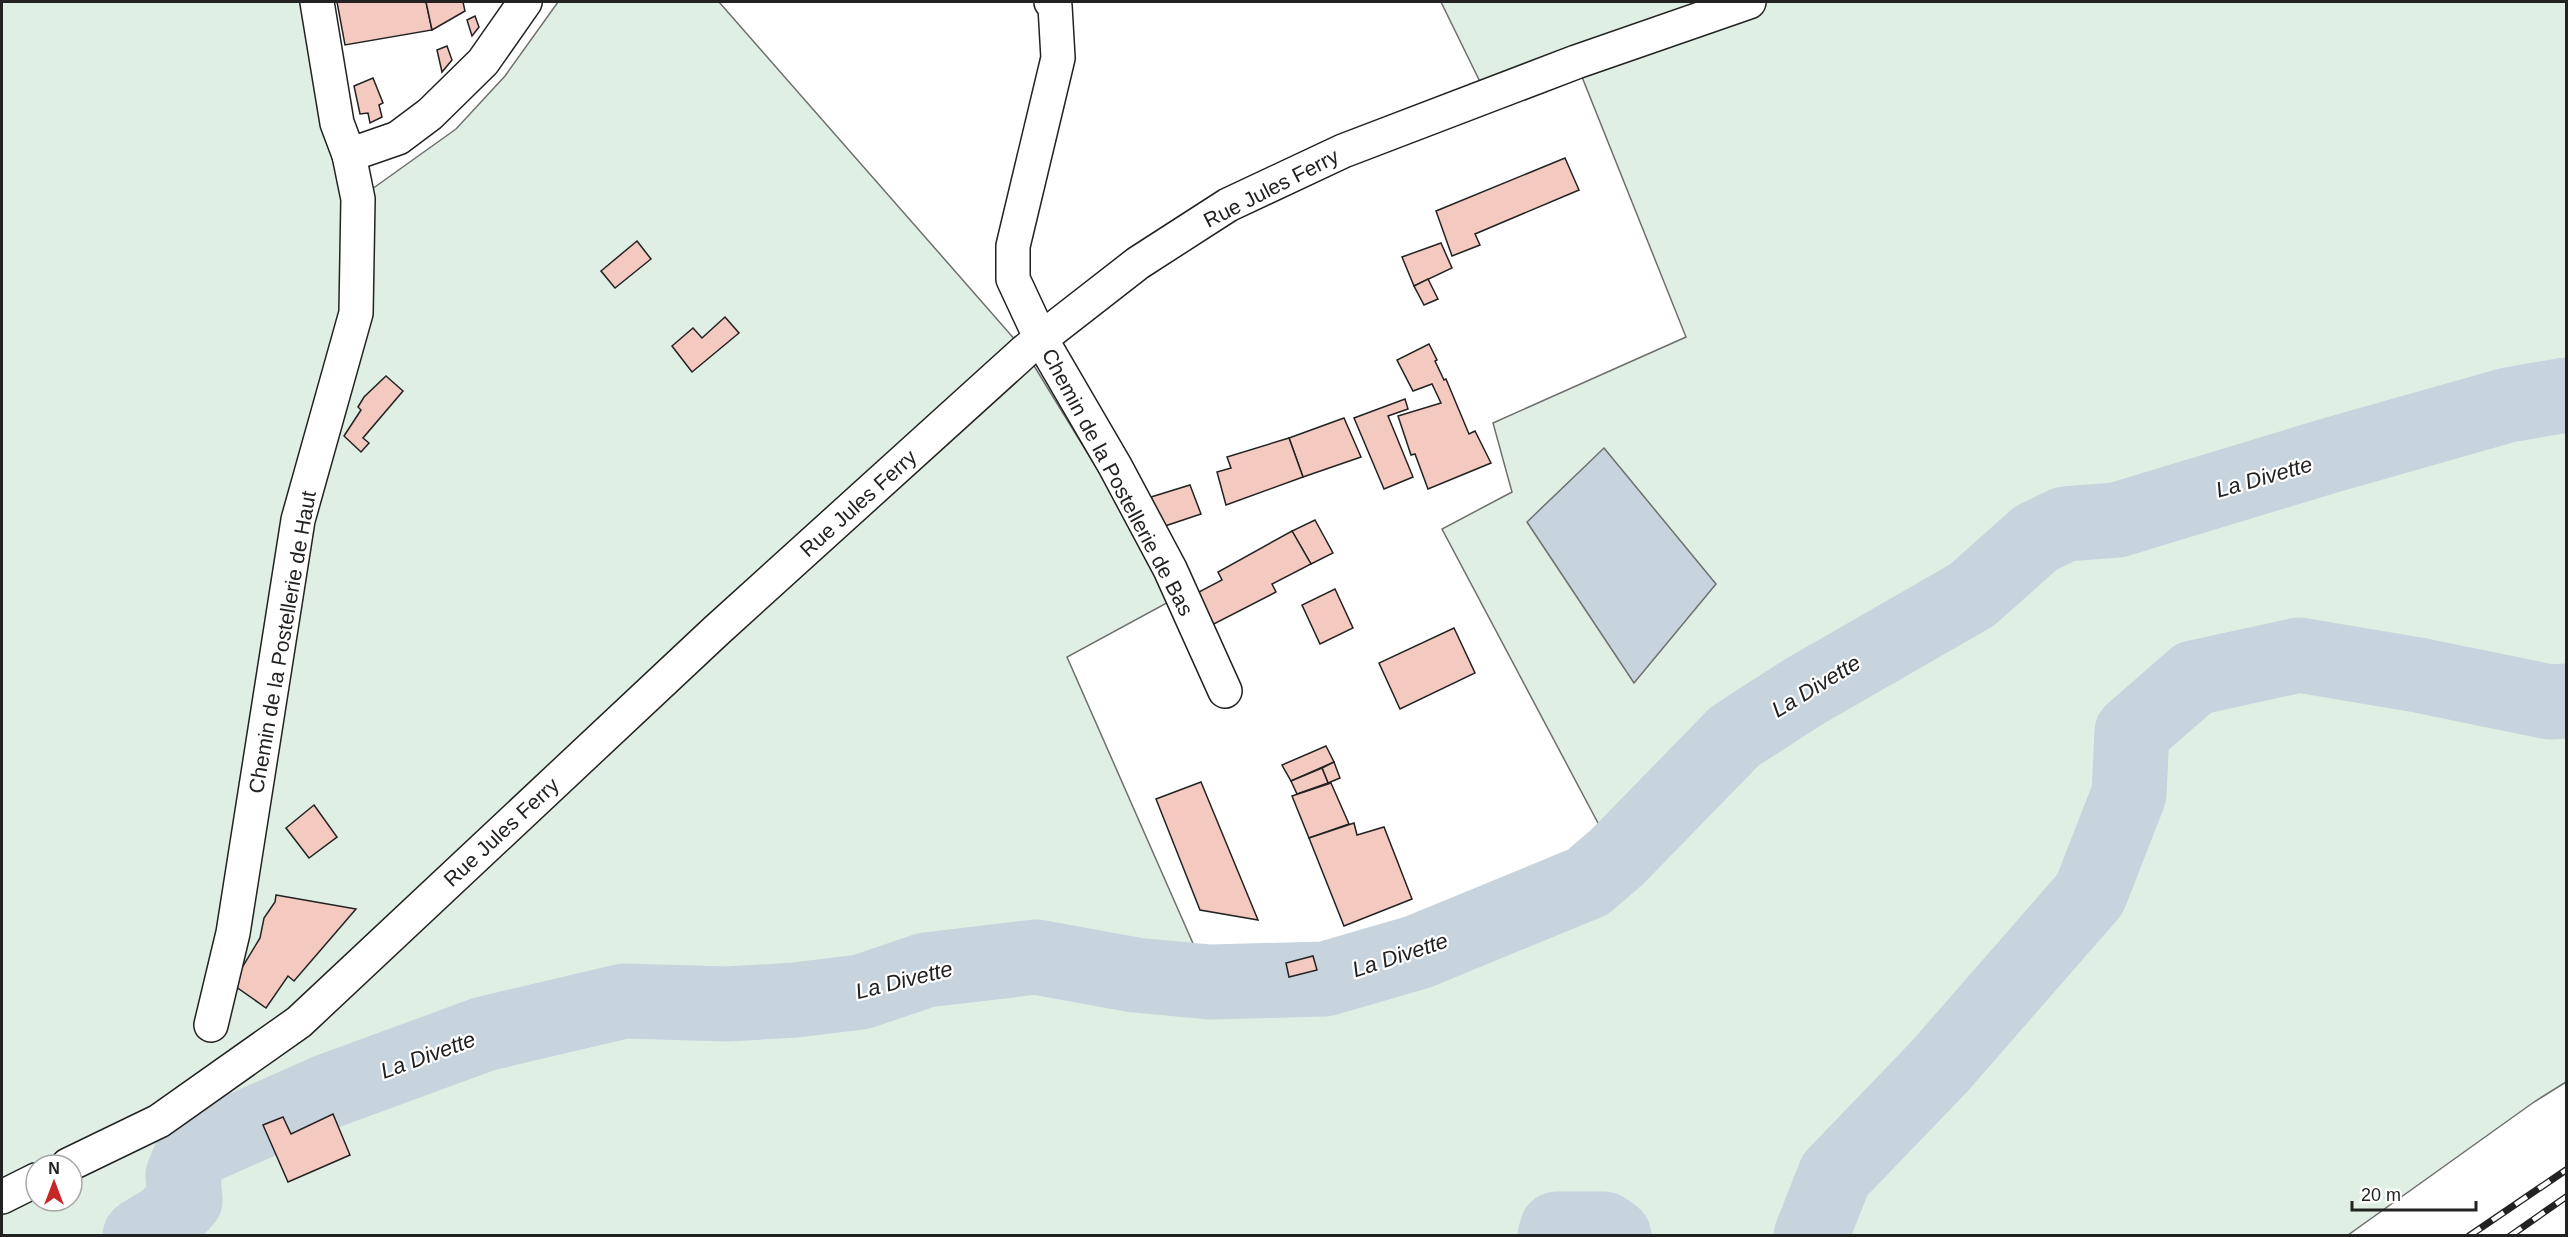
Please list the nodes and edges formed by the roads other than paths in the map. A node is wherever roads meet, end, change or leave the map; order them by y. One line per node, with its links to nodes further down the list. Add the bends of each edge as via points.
1 (317, 2): 5 (main road, Chemin de la Postellerie de Haut, via 337,123)
2 (525, 2): 5 (main road, via 483,62 430,114 398,138)
3 (1051, 2): 6 (main road, Chemin de la Postellerie de Bas, via 1055,6 1058,58 1013,246 1013,279)
4 (1749, 2): 6 (main road, Rue Jules Ferry, via 1576,62 1342,151 1228,205 1138,263)
5 (349, 155): 8 (main road, Chemin de la Postellerie de Haut, via 358,199 356,312 298,520 233,933)
6 (1041, 339): 7 (main road, Chemin de la Postellerie de Bas, via 1170,569); 9 (main road, Rue Jules Ferry, via 716,631 299,1022 159,1121)
7 (1225, 691)
8 (211, 1025)
9 (84, 1157)
10 (24, 1186): 11 (main road)
11 (2, 1197)

